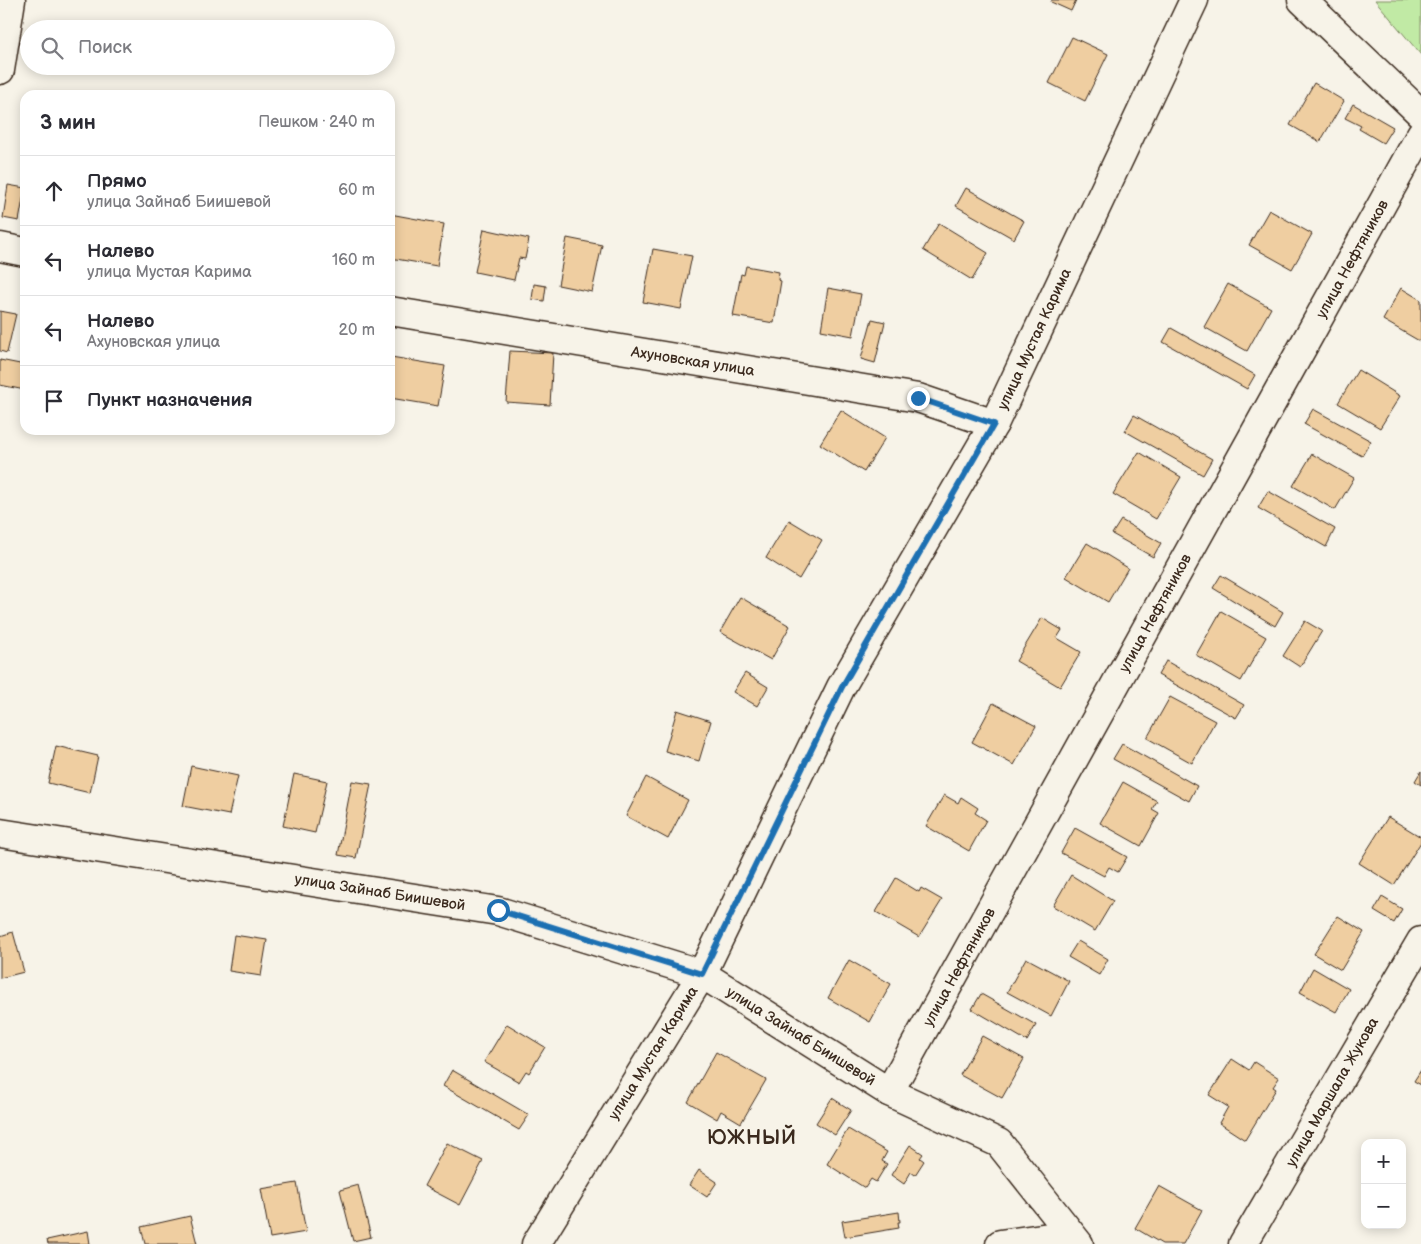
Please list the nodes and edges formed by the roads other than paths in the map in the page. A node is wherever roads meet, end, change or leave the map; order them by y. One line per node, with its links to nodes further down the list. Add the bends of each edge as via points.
1 (11, 0): 4 (street)
2 (1194, 0): 10 (street, улица Мустая Карима)
3 (1302, 0): 5 (street)
4 (0, 70)
5 (1421, 114)
6 (1421, 134): 14 (street, улица Нефтяников)
7 (0, 247): 8 (street)
8 (20, 251)
9 (395, 313): 10 (street, Ахуновская улица, via 918,398)
10 (994, 424): 13 (street, улица Мустая Карима, via 842,687)
11 (0, 833): 13 (street, улица Зайнаб Биишевой, via 498,910)
12 (1421, 941): 18 (street, улица Маршала Жукова)
13 (702, 974): 14 (street, улица Зайнаб Биишевой); 16 (street, улица Мустая Карима)
14 (889, 1092): 15 (street, улица Зайнаб Биишевой, via 999,1143)
15 (1075, 1239): 17 (street)
16 (536, 1244)
17 (1000, 1244)
18 (1243, 1244)

